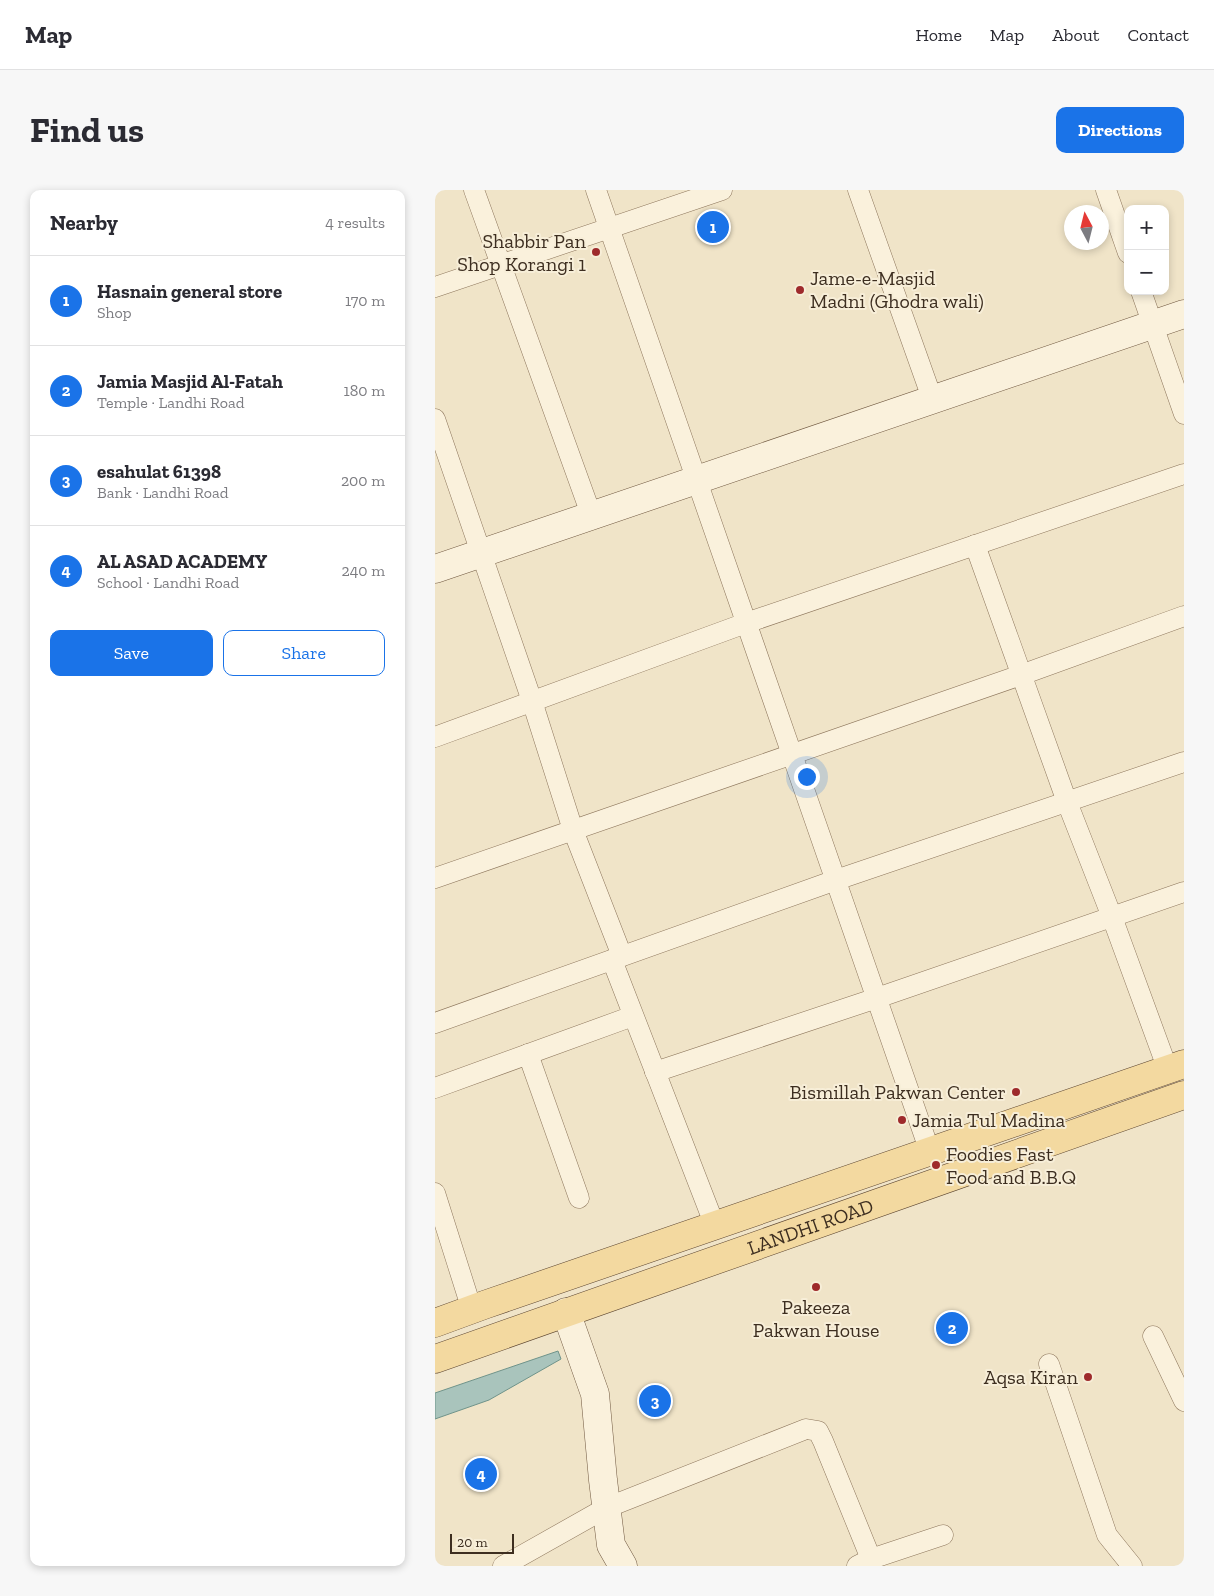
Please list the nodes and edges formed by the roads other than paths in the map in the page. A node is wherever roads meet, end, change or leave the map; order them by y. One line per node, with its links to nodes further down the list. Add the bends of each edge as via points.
1 (474, 190): 8 (street)
2 (596, 190): 6 (street)
3 (722, 190): 6 (street)
4 (858, 190): 13 (street)
5 (1106, 190): 7 (street)
6 (609, 229): 8 (street); 17 (street)
7 (1127, 250)
8 (501, 266): 9 (street); 18 (street)
9 (435, 288)
10 (1142, 295): 12 (street)
11 (1184, 314): 12 (street)
12 (1153, 325): 13 (street); 14 (street)
13 (933, 401): 17 (street)
14 (1184, 414)
15 (435, 419): 20 (street)
16 (1184, 474): 19 (street)
17 (697, 481): 18 (street); 23 (street)
18 (592, 517): 20 (street)
19 (975, 545): 23 (street); 24 (street)
20 (482, 554): 21 (street); 25 (street)
21 (435, 570)
22 (1184, 616): 24 (street)
23 (746, 623): 25 (street); 27 (street)
24 (1021, 674): 27 (street); 29 (street)
25 (532, 701): 26 (street); 30 (street)
26 (435, 737)
27 (792, 754): 30 (street); 32 (street)
28 (1184, 762): 29 (street)
29 (1067, 802): 32 (street); 34 (street)
30 (573, 830): 31 (street); 35 (street)
31 (435, 878)
32 (836, 880): 35 (street); 36 (street)
33 (1184, 892): 34 (street)
34 (1112, 917): 36 (street); 40 (street)
35 (617, 958): 37 (street); 38 (street)
36 (877, 998): 41 (street); 44 (street)
37 (633, 1016): 39 (street); 41 (street)
38 (435, 1023)
39 (528, 1054): 42 (street); 46 (street)
40 (1176, 1067): 44 (main road, LANDHI ROAD)
41 (655, 1072): 47 (street)
42 (435, 1088)
43 (1184, 1094): 49 (main road, LANDHI ROAD)
44 (930, 1152): 47 (main road, LANDHI ROAD)
45 (435, 1193): 48 (street)
46 (579, 1198)
47 (715, 1226): 48 (main road, LANDHI ROAD)
48 (472, 1310): 50 (main road, LANDHI ROAD)
49 (566, 1312): 52 (main road, LANDHI ROAD); 55 (street, via 595,1394)
50 (435, 1323)
51 (1153, 1336): 54 (street)
52 (435, 1359)
53 (1049, 1364): 60 (street, via 1107,1535)
54 (1184, 1401)
55 (606, 1508): 57 (street, via 792,1434 806,1429 818,1431); 58 (street); 59 (street, via 611,1545)
56 (943, 1535): 57 (street)
57 (863, 1563)
58 (503, 1566)
59 (623, 1566)
60 (1132, 1566)

